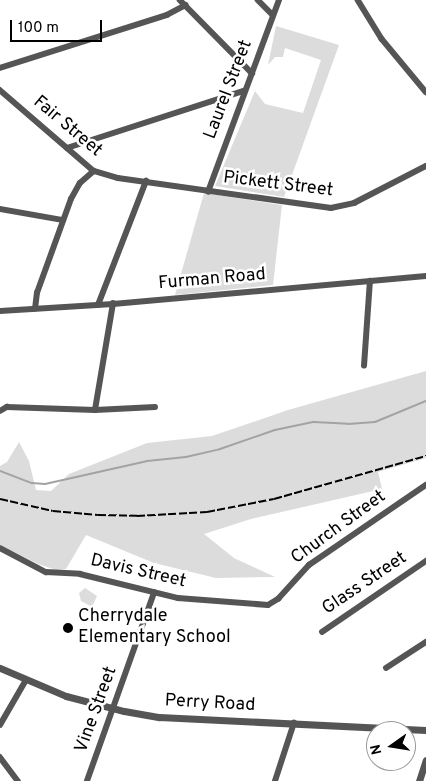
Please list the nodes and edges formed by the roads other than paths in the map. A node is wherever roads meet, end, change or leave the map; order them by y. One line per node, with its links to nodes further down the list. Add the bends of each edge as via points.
1 (180, 0): 5 (street)
2 (258, 0): 6 (street)
3 (279, 0): 6 (street, Laurel Street)
4 (358, 0): 11 (street, via 382,39)
5 (186, 5): 7 (street, via 167,15); 8 (street)
6 (274, 15): 8 (street, Laurel Street)
7 (0, 68)
8 (252, 73): 10 (street, Laurel Street)
9 (0, 90): 12 (street, Fair Street)
10 (244, 91): 12 (street); 16 (street, Laurel Street)
11 (426, 92)
12 (67, 148): 14 (street, Fair Street)
13 (426, 166): 16 (street, Pickett Street, via 340,207 321,208)
14 (94, 171): 15 (street, Fair Street); 18 (street, via 74,192)
15 (146, 181): 16 (street, Fair Street); 22 (street)
16 (208, 192)
17 (0, 209): 18 (street)
18 (63, 220): 23 (street)
19 (426, 276): 20 (street, Furman Road)
20 (370, 281): 21 (street, Furman Road); 25 (street)
21 (113, 304): 22 (street, Furman Road); 27 (street)
22 (98, 305): 23 (street, Furman Road)
23 (35, 308): 24 (street, Furman Road)
24 (0, 311)
25 (364, 366)
26 (156, 407): 27 (street)
27 (95, 410): 28 (street, via 8,407)
28 (0, 411)
29 (426, 485): 33 (street, Church Street, via 309,565)
30 (0, 548): 32 (street, Davis Street, via 46,572 80,574)
31 (426, 561): 34 (street, Glass Street)
32 (154, 593): 33 (street, Davis Street, via 254,605); 39 (street, Vine Street)
33 (275, 601)
34 (322, 632)
35 (426, 642): 37 (street)
36 (0, 668): 38 (street, Perry Road)
37 (386, 668)
38 (26, 680): 39 (street, Perry Road, via 66,696); 41 (street)
39 (113, 709): 40 (street, Perry Road, via 179,719); 46 (street, Vine Street)
40 (294, 724): 42 (street, Perry Road); 47 (street)
41 (0, 725)
42 (426, 730)
43 (0, 758): 45 (street)
44 (426, 760): 48 (street)
45 (18, 781)
46 (87, 781)
47 (275, 781)
48 (419, 781)

